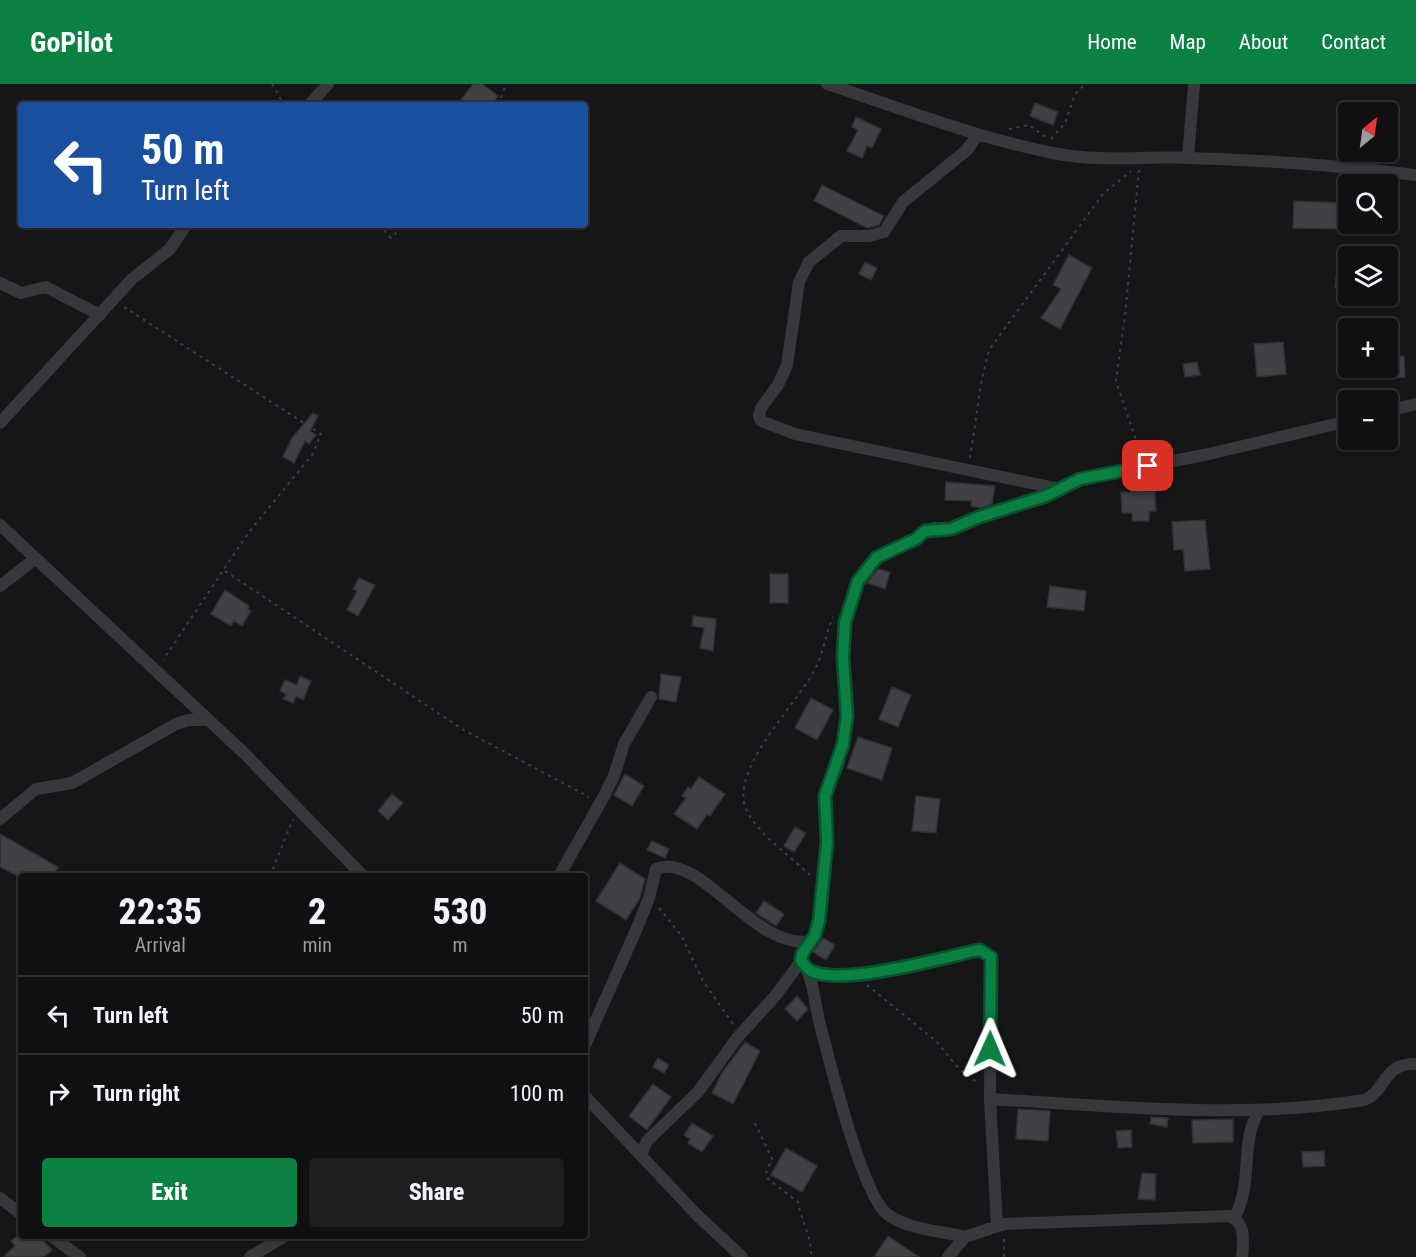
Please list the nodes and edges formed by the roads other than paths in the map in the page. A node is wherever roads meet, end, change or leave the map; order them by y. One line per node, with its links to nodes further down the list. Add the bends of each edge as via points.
1 (328, 84): 4 (street)
2 (827, 84): 5 (street)
3 (1194, 84): 6 (street)
4 (312, 102)
5 (978, 135): 6 (street, via 1077,156); 15 (street, via 967,150 903,202 884,232 841,236 809,262 799,282 787,365 778,385 760,408 760,421 795,434)
6 (1188, 158): 7 (street)
7 (1416, 175)
8 (184, 228): 10 (street, via 170,249 132,279)
9 (0, 283): 10 (street, via 21,292 46,287)
10 (100, 315): 13 (street)
11 (1416, 404): 12 (street)
12 (1398, 408)
13 (0, 423)
14 (1338, 423): 15 (street, via 1080,479)
15 (1060, 489): 24 (street, via 951,529 925,531 877,557 858,581 845,622 847,716 838,766 825,796 827,842 819,921)
16 (0, 525): 17 (street)
17 (36, 558): 18 (street); 20 (street)
18 (0, 586)
19 (651, 697): 23 (street, via 624,744 597,810)
20 (208, 720): 21 (street, via 176,724 72,783 36,789); 22 (street)
21 (0, 819)
22 (360, 873)
23 (561, 873)
24 (811, 941): 25 (street, via 802,954); 26 (street, via 794,943 772,934 707,885 671,865 656,869 649,898)
25 (805, 965): 28 (street, via 829,975 898,969 974,951 988,955); 31 (street, via 737,1038 699,1092 647,1141); 36 (street, via 842,1108 875,1200 887,1214 906,1222)
26 (588, 1038)
27 (1416, 1064): 30 (street, via 1403,1064 1388,1074 1370,1098 1364,1100)
28 (990, 1095): 30 (street, via 1214,1111); 35 (street)
29 (588, 1099): 31 (street)
30 (1259, 1110): 34 (street, via 1249,1130 1244,1196)
31 (640, 1155): 43 (street)
32 (0, 1198): 33 (street)
33 (18, 1212)
34 (1234, 1218): 35 (street); 45 (street, via 1243,1229)
35 (1001, 1225): 36 (street)
36 (965, 1237): 44 (street)
37 (55, 1239): 40 (street)
38 (280, 1239): 39 (street)
39 (270, 1246): 41 (street); 42 (street)
40 (80, 1257)
41 (250, 1257)
42 (262, 1257)
43 (742, 1257)
44 (948, 1257)
45 (1242, 1257)

